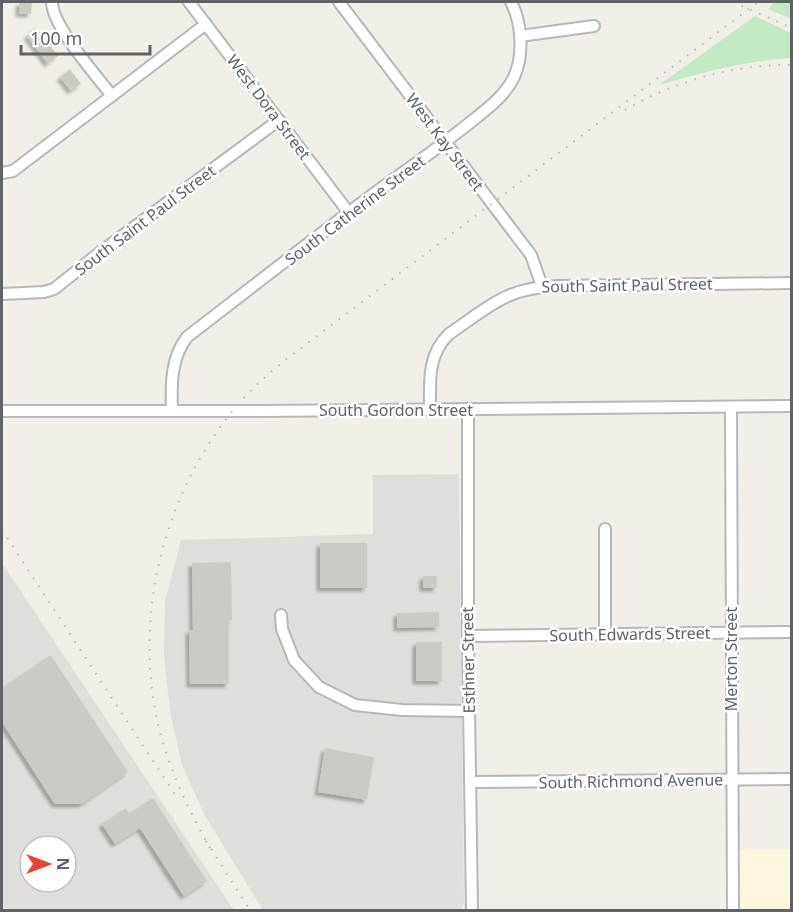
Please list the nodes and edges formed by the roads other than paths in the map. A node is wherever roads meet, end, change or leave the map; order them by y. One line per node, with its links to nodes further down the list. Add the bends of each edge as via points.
1 (52, 2): 8 (street, via 63,30)
2 (189, 2): 5 (street, West Dora Street)
3 (339, 2): 10 (street, West Kay Street)
4 (511, 2): 7 (street, South Catherine Street)
5 (206, 24): 8 (street); 9 (street, West Dora Street)
6 (594, 26): 7 (street)
7 (520, 36): 10 (street, South Catherine Street, via 519,61 505,91)
8 (112, 96): 11 (street, via 13,171)
9 (279, 120): 12 (street, West Dora Street); 15 (street, South Saint Paul Street, via 54,289)
10 (444, 143): 12 (street, South Catherine Street); 14 (street, West Kay Street, via 531,255)
11 (2, 173)
12 (349, 213): 20 (street, South Catherine Street, via 187,337 174,365)
13 (792, 283): 14 (street, South Saint Paul Street)
14 (542, 286): 18 (street, South Saint Paul Street, via 503,297 441,341 431,368)
15 (2, 294)
16 (792, 406): 17 (street, South Gordon Street)
17 (731, 407): 19 (street, South Gordon Street); 24 (street, Merton Street)
18 (430, 409): 19 (street, South Gordon Street); 20 (street, South Gordon Street)
19 (468, 409): 27 (street, Esthner Street)
20 (172, 410): 21 (street, South Gordon Street)
21 (2, 411)
22 (604, 530): 26 (street)
23 (281, 615): 28 (street, via 294,660 319,687 355,705)
24 (731, 632): 25 (street, South Edwards Street); 26 (street, South Edwards Street); 30 (street, Merton Street)
25 (792, 632)
26 (605, 634): 27 (street, South Edwards Street)
27 (468, 636): 28 (street, Esthner Street)
28 (468, 711): 31 (street, Esthner Street)
29 (792, 779): 30 (street, South Richmond Avenue)
30 (732, 780): 31 (street, South Richmond Avenue); 33 (street, Merton Street)
31 (470, 783): 32 (street, Esthner Street)
32 (472, 910)
33 (734, 910)

